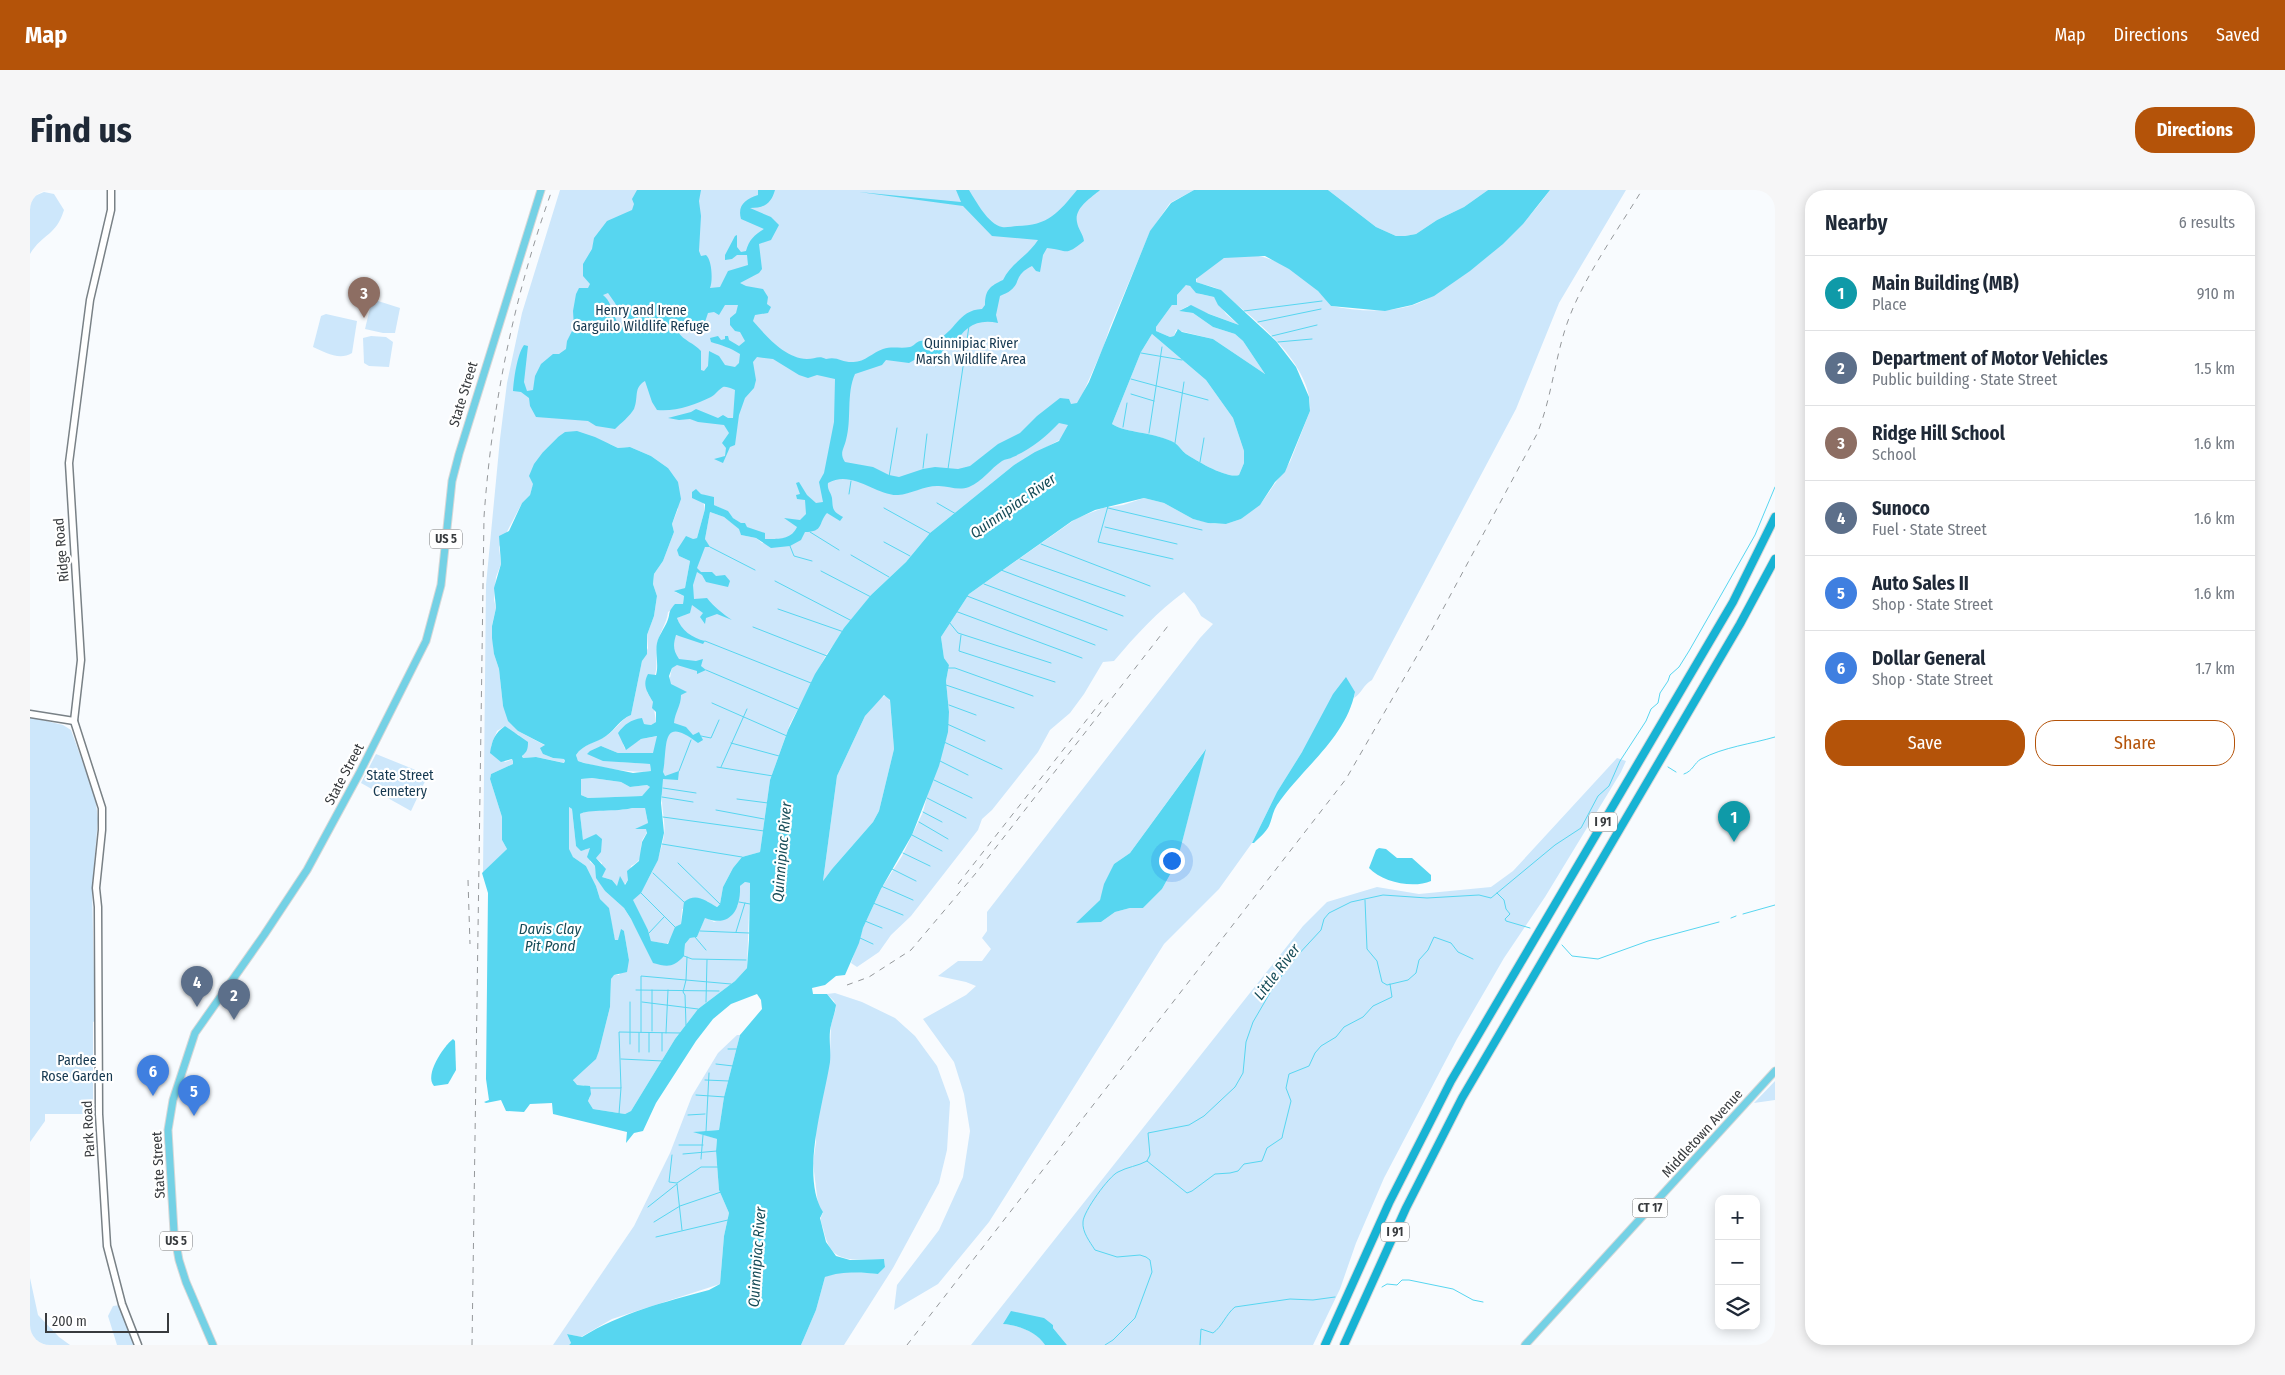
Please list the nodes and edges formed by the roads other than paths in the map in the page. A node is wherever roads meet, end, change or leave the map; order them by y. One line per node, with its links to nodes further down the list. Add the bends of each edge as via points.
1 (112, 190): 6 (main road, Ridge Road, via 111,210 90,300 69,458 81,660)
2 (540, 190): 10 (main road, State Street / US 5, via 452,481 442,585 426,641 307,870 195,1033 173,1100 168,1130 174,1232 186,1282)
3 (1775, 517): 11 (highway, I 91, via 1733,602 1438,1104)
4 (1775, 559): 12 (highway, I 91, via 1462,1098 1406,1208)
5 (30, 714): 6 (main road)
6 (74, 721): 7 (main road, Ridge Road, via 99,796 102,815 96,888)
7 (98, 907): 9 (main road, Park Road, via 99,1120 106,1234 118,1292)
8 (1775, 1071): 13 (main road, Middletown Avenue / CT 17)
9 (138, 1345)
10 (213, 1345)
11 (1325, 1345)
12 (1344, 1345)
13 (1525, 1345)

